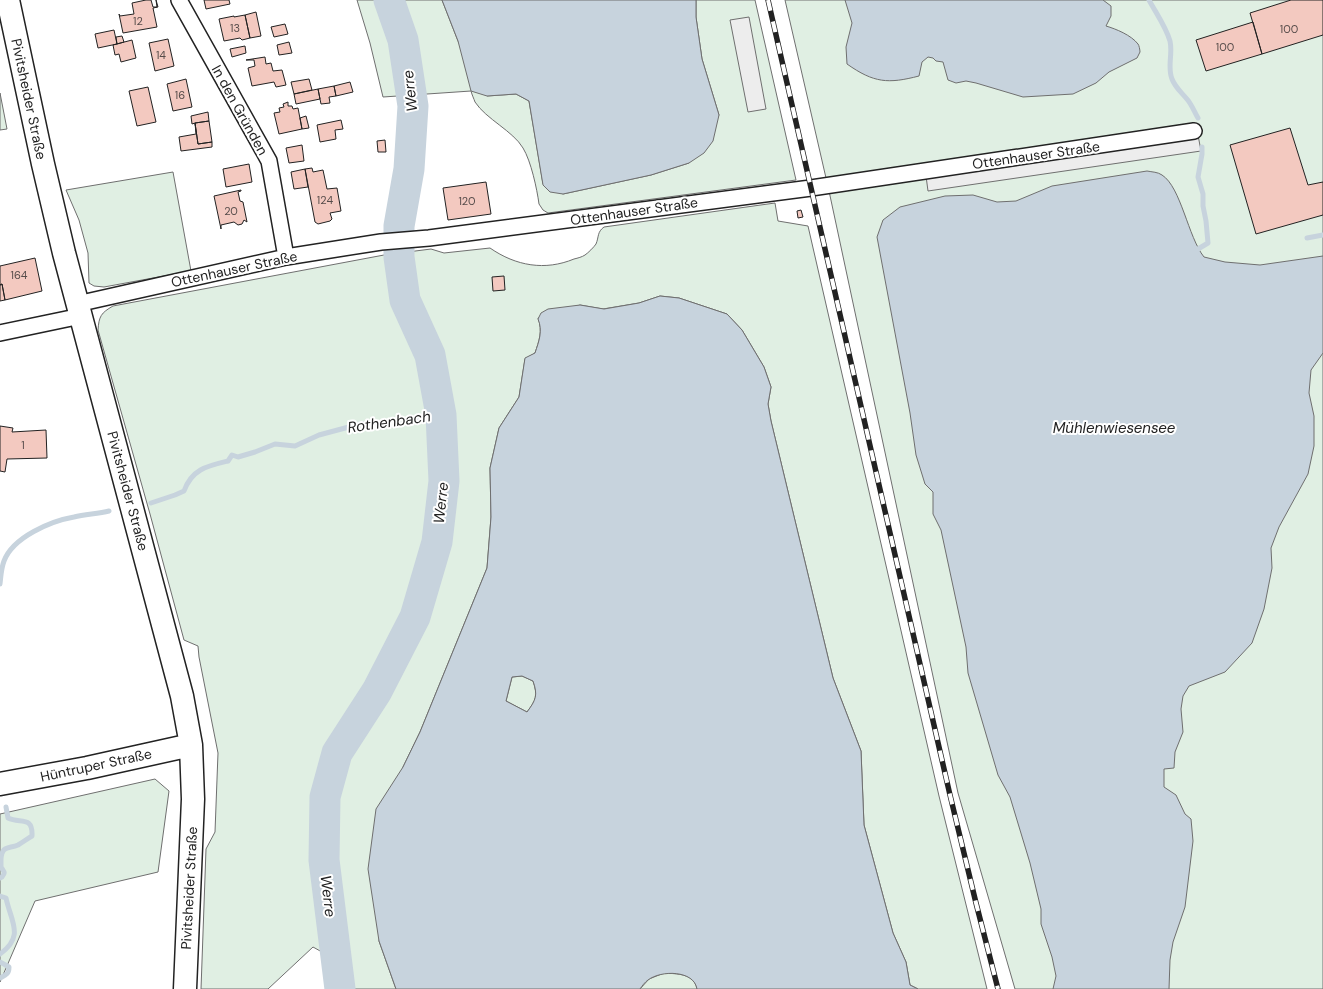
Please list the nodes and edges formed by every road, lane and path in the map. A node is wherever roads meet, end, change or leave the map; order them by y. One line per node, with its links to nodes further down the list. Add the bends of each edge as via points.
1 (8, 0): 5 (main road, Pivitsheider Straße)
2 (180, 0): 4 (street, In den Gründen, via 268,161)
3 (1194, 131): 4 (street, Ottenhauser Straße, via 811,188)
4 (286, 257): 5 (street, Ottenhauser Straße)
5 (79, 310): 6 (street, Ottenhauser Straße); 7 (main road, Pivitsheider Straße, via 180,687)
6 (0, 332)
7 (191, 745): 8 (main road, Hüntruper Straße); 9 (main road, Pivitsheider Straße, via 193,799)
8 (0, 784)
9 (185, 989)

